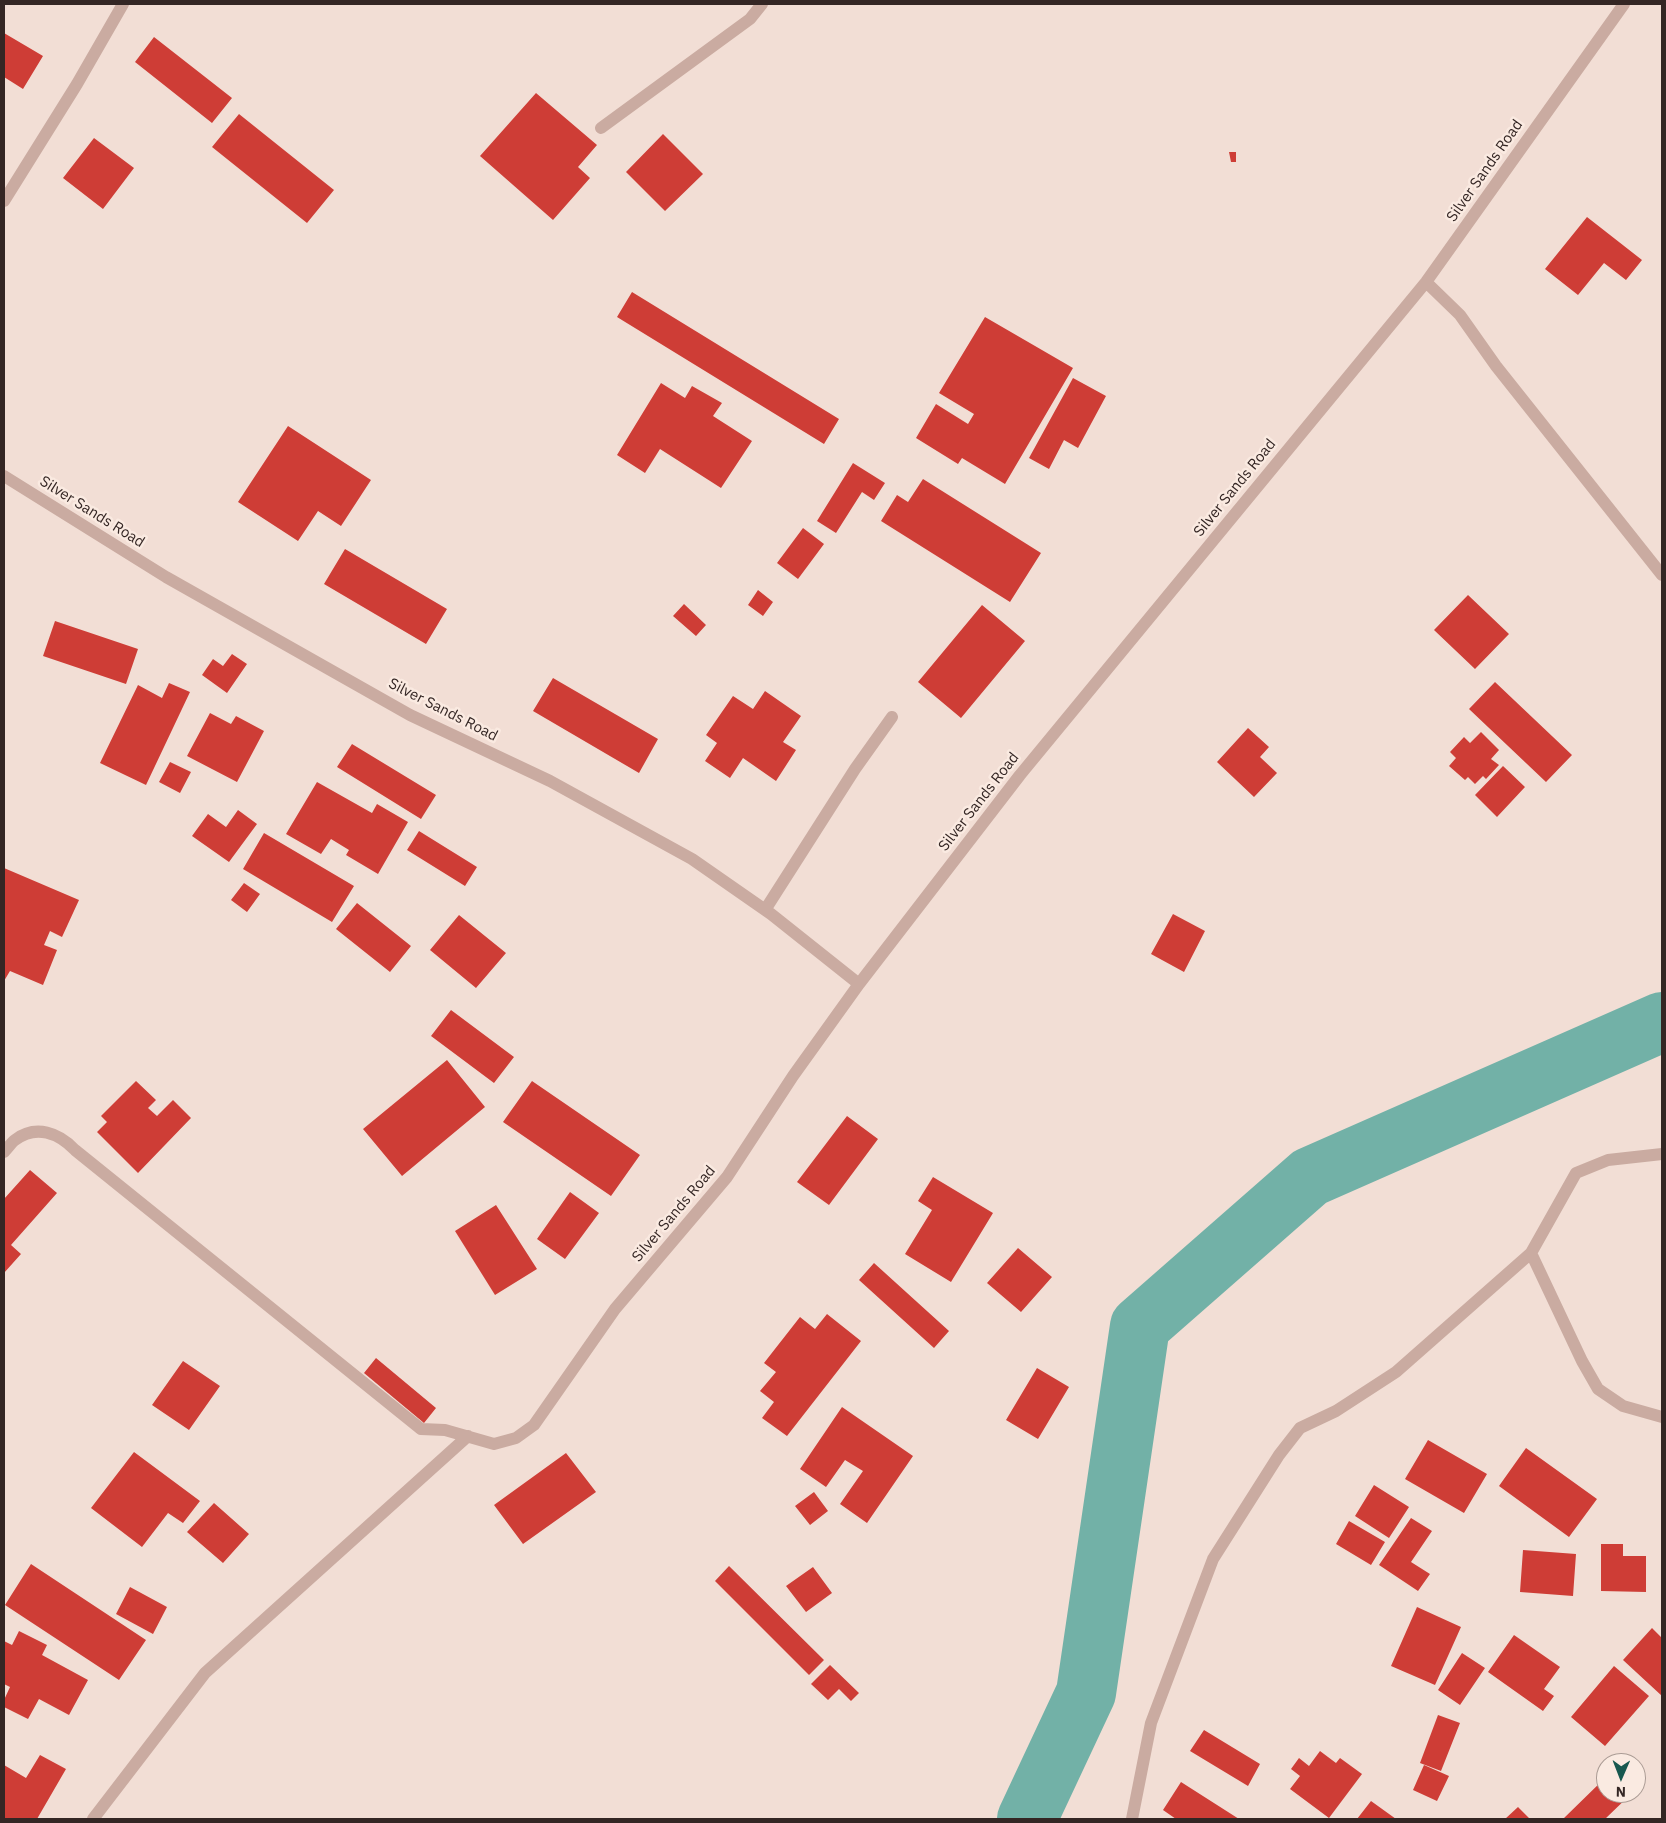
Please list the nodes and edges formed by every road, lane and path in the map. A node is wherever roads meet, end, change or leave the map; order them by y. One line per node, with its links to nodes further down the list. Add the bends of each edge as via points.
1 (123, 4): 5 (street)
2 (762, 4): 4 (street, via 750,19)
3 (1624, 4): 6 (street, Silver Sands Road)
4 (600, 128)
5 (4, 201)
6 (1426, 282): 8 (street, via 1460,315 1496,366); 11 (street, Silver Sands Road, via 1020,775)
7 (4, 476): 10 (street, Silver Sands Road, via 166,577 410,715 550,781 692,859)
8 (1662, 575)
9 (892, 718): 10 (street, via 855,769)
10 (765, 910): 11 (street, Silver Sands Road)
11 (859, 984): 16 (street, Silver Sands Road, via 793,1076 727,1177 615,1309 534,1425 516,1438 494,1444)
12 (4, 1152): 16 (street, via 15,1140 40,1131 66,1140 90,1163 421,1429 445,1430)
13 (1662, 1154): 14 (street, via 1608,1160 1576,1173)
14 (1531, 1253): 15 (street, via 1598,1389 1623,1406); 18 (street, via 1396,1372 1336,1412 1300,1428 1279,1454 1213,1559 1151,1723)
15 (1662, 1417)
16 (468, 1436): 17 (street, via 205,1673)
17 (93, 1819)
18 (1132, 1819)

